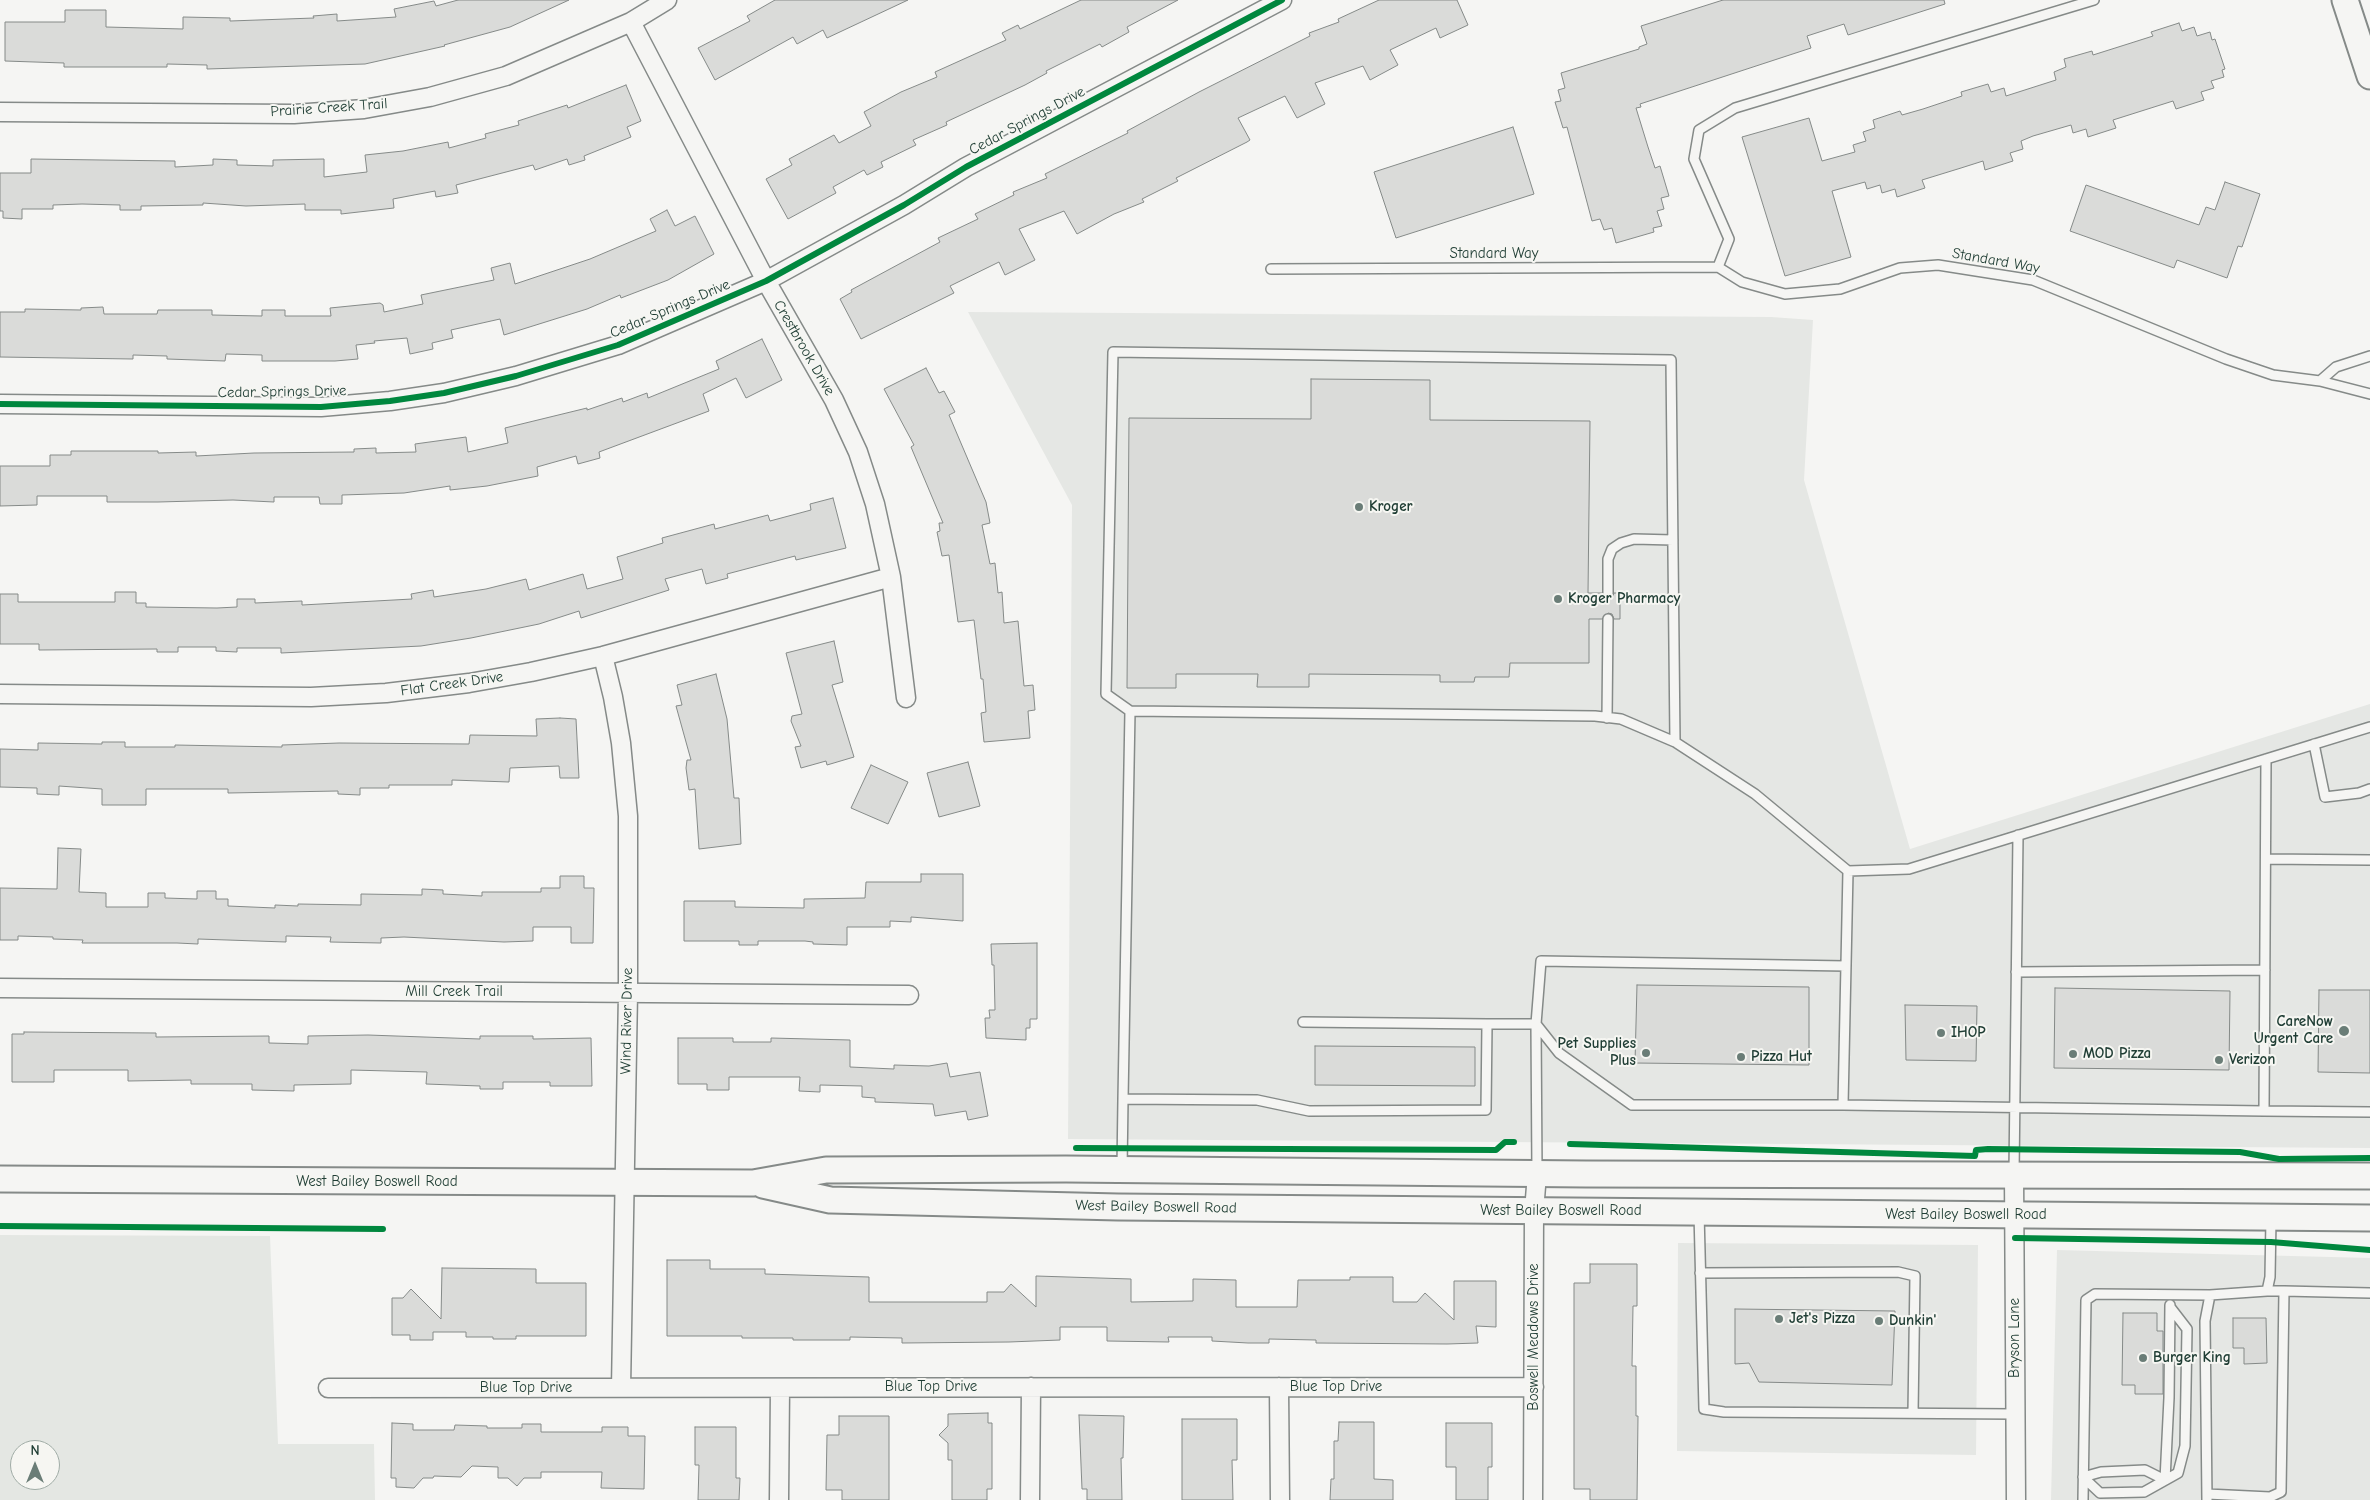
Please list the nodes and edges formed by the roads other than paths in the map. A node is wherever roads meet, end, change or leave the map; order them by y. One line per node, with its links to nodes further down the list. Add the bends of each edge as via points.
1 (668, 0): 5 (street, Prairie Creek Trail)
2 (1282, 0): 10 (street, Cedar Springs Drive, via 966,167)
3 (2094, 0): 8 (lane, via 1735,108 1699,130 1694,159 1728,240)
4 (2345, 0): 6 (main road)
5 (631, 22): 7 (street, Prairie Creek Trail, via 506,76 430,98 364,109 294,114); 10 (street, Crestbrook Drive)
6 (2370, 76)
7 (0, 112)
8 (1718, 266): 9 (lane, Standard Way); 12 (lane, Standard Way, via 1742,282 1785,294 1840,289 1900,268 1938,265 2033,280 2226,359 2273,375)
9 (1271, 270)
10 (766, 281): 14 (street, Cedar Springs Drive, via 618,345 444,394 321,407); 16 (street, Crestbrook Drive, via 834,400 858,452 875,504)
11 (2370, 356): 12 (lane, via 2336,367)
12 (2320, 381): 13 (lane, Standard Way)
13 (2370, 394)
14 (0, 404)
15 (1673, 540): 17 (lane, via 1634,540 1612,549 1608,559); 22 (lane, via 1671,360 1113,352 1106,694); 25 (lane)
16 (891, 577): 19 (street, Flat Creek Drive); 21 (street, Crestbrook Drive)
17 (1608, 593)
18 (1608, 619): 23 (lane)
19 (603, 656): 20 (street, Flat Creek Drive, via 531,672 386,693 311,697); 37 (street, Wind River Drive, via 614,697 628,816)
20 (0, 694)
21 (906, 698)
22 (1130, 711): 23 (lane); 42 (lane)
23 (1607, 718): 25 (lane, via 1621,720)
24 (2370, 727): 26 (lane)
25 (1674, 742): 32 (lane, via 1755,794)
26 (2314, 744): 27 (lane); 28 (lane, via 2325,797)
27 (2266, 759): 29 (lane); 30 (lane)
28 (2370, 789)
29 (2018, 835): 32 (lane, via 1909,869); 35 (lane)
30 (2266, 859): 31 (lane); 34 (lane)
31 (2370, 860)
32 (1848, 871): 33 (lane)
33 (1846, 966): 41 (lane, via 1541,961); 43 (lane)
34 (2265, 970): 35 (lane); 45 (lane)
35 (2016, 972): 44 (lane)
36 (0, 988): 37 (street, Mill Creek Trail)
37 (628, 993): 38 (street, Mill Creek Trail); 52 (street, Wind River Drive)
38 (909, 995)
39 (1303, 1022): 40 (lane)
40 (1487, 1024): 41 (lane); 42 (lane, via 1486,1110 1309,1111 1257,1100)
41 (1536, 1024): 43 (lane, via 1559,1053 1632,1105); 48 (lane)
42 (1124, 1099): 47 (lane)
43 (1843, 1105): 44 (lane)
44 (2015, 1108): 45 (lane); 49 (lane)
45 (2264, 1111): 46 (lane)
46 (2370, 1112)
47 (1122, 1169): 48 (main road, West Bailey Boswell Road); 53 (main road, West Bailey Boswell Road, via 826,1170)
48 (1537, 1174): 49 (main road, West Bailey Boswell Road); 54 (street, Boswell Meadows Drive)
49 (2014, 1175): 50 (main road, West Bailey Boswell Road); 56 (street, Bryson Lane)
50 (2370, 1176)
51 (0, 1178): 52 (main road, West Bailey Boswell Road)
52 (624, 1182): 53 (main road, West Bailey Boswell Road); 70 (street, Wind River Drive)
53 (753, 1183): 54 (main road, West Bailey Boswell Road, via 830,1200)
54 (1534, 1211): 55 (main road, West Bailey Boswell Road); 68 (street, Boswell Meadows Drive)
55 (1699, 1212): 56 (main road, West Bailey Boswell Road); 59 (lane)
56 (2015, 1215): 57 (main road, West Bailey Boswell Road); 73 (street, Bryson Lane)
57 (2271, 1217): 58 (main road, West Bailey Boswell Road); 60 (lane)
58 (2370, 1218)
59 (1700, 1273): 72 (lane, via 1704,1409 1724,1412); 72 (lane, via 1898,1272 1915,1276)
60 (2267, 1291): 61 (lane); 64 (lane)
61 (2284, 1291): 62 (lane); 76 (lane, via 2281,1492 2270,1497)
62 (2370, 1293)
63 (2170, 1294): 64 (lane); 65 (lane); 74 (lane, via 2095,1294 2086,1300)
64 (2210, 1295): 76 (lane, via 2205,1321)
65 (2170, 1307): 75 (lane); 75 (lane, via 2187,1329 2187,1392 2185,1446 2178,1473)
66 (1031, 1387): 67 (street, Blue Top Drive); 71 (street, Blue Top Drive); 78 (street)
67 (1279, 1387): 68 (street, Blue Top Drive); 79 (street)
68 (1534, 1387): 80 (street, Boswell Meadows Drive)
69 (328, 1388): 70 (street, Blue Top Drive)
70 (621, 1388): 71 (street, Blue Top Drive)
71 (780, 1388): 77 (street)
72 (1913, 1413): 73 (lane)
73 (2014, 1414): 81 (street, Bryson Lane)
74 (2083, 1477): 75 (lane, via 2101,1472 2145,1470); 75 (lane, via 2100,1493 2144,1492); 82 (lane)
75 (2165, 1480)
76 (2207, 1497)
77 (779, 1500)
78 (1030, 1500)
79 (1280, 1500)
80 (1533, 1500)
81 (2016, 1500)
82 (2083, 1500)

